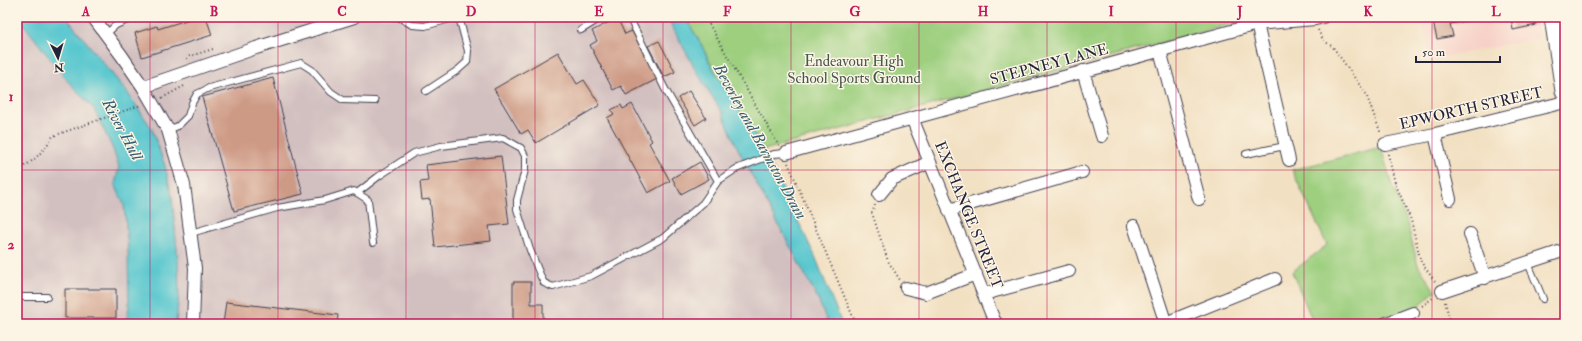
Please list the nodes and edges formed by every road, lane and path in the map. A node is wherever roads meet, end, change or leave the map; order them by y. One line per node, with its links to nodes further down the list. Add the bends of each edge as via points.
1 (93, 17): 15 (street)
2 (134, 17): 15 (lane, via 116,25)
3 (158, 17): 4 (lane)
4 (165, 17)
5 (354, 17): 19 (street)
6 (399, 17): 7 (lane, via 412,25 425,26)
7 (458, 17): 20 (lane, via 468,51 467,62)
8 (602, 17): 14 (lane)
9 (629, 17): 37 (lane, via 665,89)
10 (705, 17): 31 (path, via 776,141)
11 (1323, 17): 13 (street, STEPNEY LANE)
12 (1554, 17): 17 (main road)
13 (1257, 24): 16 (street, STEPNEY LANE); 30 (street)
14 (581, 30)
15 (106, 34): 19 (street)
16 (1160, 50): 18 (street, STEPNEY LANE); 41 (street)
17 (1562, 54): 21 (main road)
18 (1083, 71): 25 (street, STEPNEY LANE); 28 (street)
19 (144, 87): 26 (street)
20 (426, 91)
21 (1565, 91)
22 (375, 101): 26 (lane, via 343,100 331,92 312,70 300,63 209,88 197,94 188,116 178,126)
23 (1565, 102): 27 (street, EPWORTH STREET)
24 (141, 105): 35 (path, via 53,136 36,158)
25 (912, 118): 31 (street, STEPNEY LANE); 34 (street, EXCHANGE STREET)
26 (168, 130): 44 (street, via 184,185)
27 (1435, 134): 29 (street, EPWORTH STREET); 40 (street)
28 (1102, 136)
29 (1385, 144)
30 (1285, 146): 32 (lane); 33 (street)
31 (786, 153): 37 (lane, via 774,154 736,169); 62 (path, via 790,169)
32 (1246, 154)
33 (1289, 160)
34 (930, 162): 39 (street, via 892,180); 42 (street, EXCHANGE STREET)
35 (17, 169)
36 (1082, 172): 42 (street)
37 (718, 181): 38 (lane, via 703,203 663,238 591,276 553,287 544,283 541,277 518,216 517,200 525,170 525,156 521,148 503,138 441,146 414,153)
38 (357, 193): 44 (lane, via 354,191 325,200 277,208); 46 (lane, via 368,200)
39 (879, 195): 53 (path, via 872,213 888,261)
40 (1450, 198)
41 (1199, 199)
42 (949, 210): 50 (street, EXCHANGE STREET)
43 (1134, 226): 64 (street)
44 (190, 233): 61 (street, via 195,268)
45 (1470, 234): 51 (street)
46 (373, 244)
47 (1565, 250): 48 (street)
48 (1528, 263): 51 (street); 58 (lane)
49 (1069, 272): 55 (street)
50 (976, 274): 53 (street, via 926,293); 55 (street, EXCHANGE STREET)
51 (1485, 278): 54 (street)
52 (1275, 279): 64 (street)
53 (906, 288)
54 (1442, 291): 59 (path); 66 (path)
55 (984, 294): 63 (street, EXCHANGE STREET)
56 (17, 297): 57 (lane)
57 (47, 297)
58 (1543, 299)
59 (1413, 313): 60 (street)
60 (1401, 321): 65 (street)
61 (193, 324)
62 (856, 324)
63 (998, 324)
64 (1165, 324)
65 (1384, 324)
66 (1451, 324)

